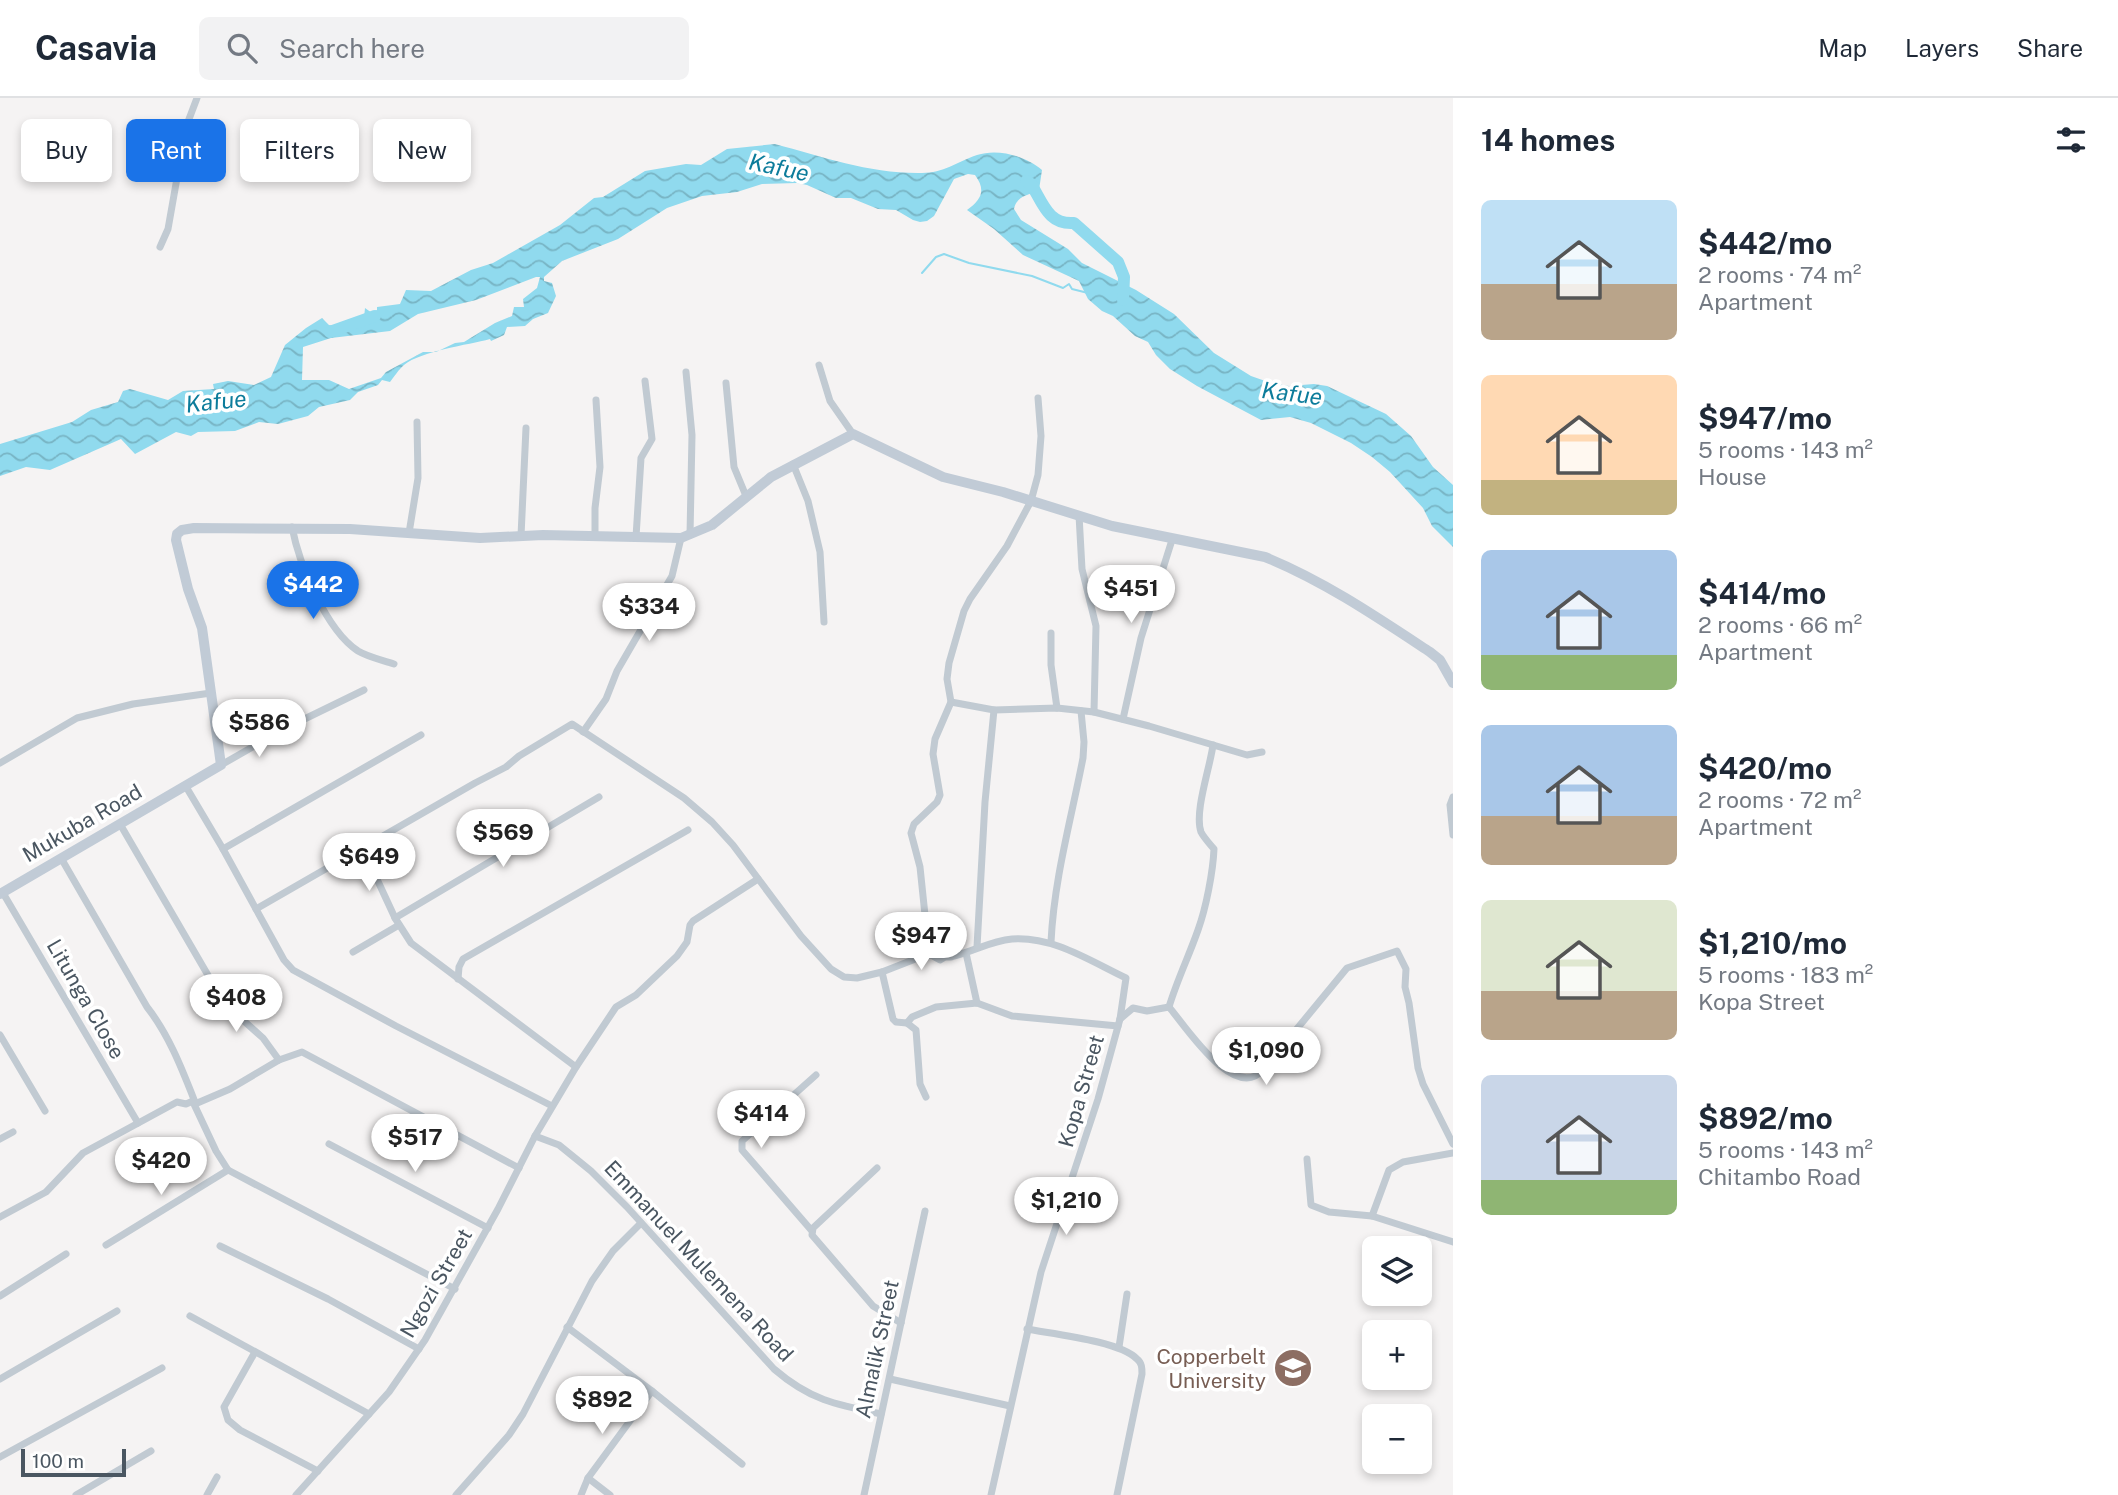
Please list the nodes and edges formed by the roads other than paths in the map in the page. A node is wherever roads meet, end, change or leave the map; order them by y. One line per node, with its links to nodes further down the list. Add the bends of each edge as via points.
1 (197, 98): 2 (street, via 186,127 168,229)
2 (160, 247)
3 (819, 365): 11 (street, via 830,401)
4 (686, 372): 21 (street, via 692,447)
5 (645, 381): 20 (street, via 652,439 641,458)
6 (726, 383): 13 (street, via 734,467)
7 (1038, 398): 14 (street, via 1041,457)
8 (596, 400): 19 (street, via 600,467)
9 (417, 422): 17 (street, via 418,478)
10 (526, 428): 18 (street)
11 (853, 434): 12 (street); 14 (street, via 943,477)
12 (793, 464): 13 (street); 23 (street, via 820,552)
13 (747, 496): 21 (street, via 712,525)
14 (1031, 501): 15 (street); 29 (street, via 964,611 949,663)
15 (1079, 515): 22 (street); 33 (street, via 1082,569 1096,626)
16 (292, 527): 17 (street); 25 (street, via 296,548 326,616 358,651); 28 (street, via 207,526 177,534 183,572 202,628)
17 (409, 533): 18 (street)
18 (521, 536): 19 (street)
19 (595, 536): 20 (street)
20 (636, 537): 21 (street)
21 (686, 537): 35 (street, via 672,576 617,671 606,699)
22 (1172, 540): 26 (street, via 1282,564 1430,652); 34 (street, via 1141,638)
23 (824, 622)
24 (1051, 632): 30 (street)
25 (394, 664)
26 (1453, 683)
27 (364, 690): 40 (street)
28 (211, 693): 39 (street, via 77,718); 40 (street)
29 (951, 702): 31 (street); 58 (street, via 933,754 940,795 911,832 925,915 942,948)
30 (1057, 708): 31 (street); 32 (street)
31 (994, 710): 55 (street)
32 (1081, 711): 33 (street); 54 (street, via 1083,758 1059,870)
33 (1094, 712): 34 (street)
34 (1123, 719): 37 (street)
35 (583, 732): 48 (street, via 572,724 561,729 506,767); 50 (street, via 712,821)
36 (421, 735): 47 (street)
37 (1213, 745): 38 (street, via 1247,755); 62 (street, via 1200,824 1214,849 1212,869 1199,928)
38 (1262, 752)
39 (0, 763)
40 (221, 765): 41 (street, Mukuba Road)
41 (185, 785): 44 (street, Mukuba Road); 47 (street)
42 (599, 797): 53 (street)
43 (1453, 797): 46 (street)
44 (120, 824): 49 (street, Mukuba Road); 66 (street, via 216,989)
45 (688, 830): 60 (street, via 463,959)
46 (1453, 835)
47 (223, 849): 52 (street)
48 (363, 849): 52 (street); 53 (street)
49 (61, 858): 51 (street, Mukuba Road); 70 (street, via 159,1024)
50 (758, 879): 59 (street, via 831,969 850,978); 67 (street, Ngozi Street, via 693,921 677,956 636,995 616,1007)
51 (1, 893): 73 (street, Litunga Close)
52 (256, 909): 71 (street, via 293,970)
53 (397, 922): 56 (street); 60 (street, via 411,943)
54 (1051, 942): 55 (street, via 1013,939); 63 (street, Kopa Street, via 1126,978)
55 (977, 947): 57 (street)
56 (353, 952)
57 (966, 953): 58 (street); 61 (street)
58 (954, 957): 59 (street, via 940,961 931,955)
59 (882, 972): 64 (street, via 893,1019)
60 (458, 979): 67 (street)
61 (977, 1003): 63 (street, via 1012,1016); 64 (street, via 936,1006)
62 (1169, 1007): 63 (street, via 1133,1008); 78 (street, via 1227,1073 1249,1079 1257,1077 1347,968 1397,951 1406,969 1418,1068)
63 (1119, 1022): 101 (street, Kopa Street, via 1087,1138 1049,1240)
64 (907, 1023): 69 (street, via 916,1030 920,1084)
65 (0, 1035): 72 (street)
66 (279, 1060): 70 (street, via 230,1089); 81 (street, via 302,1052 310,1055)
67 (576, 1067): 71 (street, Ngozi Street)
68 (816, 1075): 89 (street, via 741,1144)
69 (926, 1097)
70 (194, 1103): 73 (street, via 177,1102); 83 (street)
71 (552, 1106): 75 (street, Ngozi Street)
72 (45, 1111)
73 (138, 1123): 86 (street, via 83,1153 46,1192)
74 (13, 1132): 76 (street)
75 (535, 1136): 81 (street, Ngozi Street); 87 (street, Emmanuel Mulemena Road, via 559,1145 577,1159)
76 (0, 1139)
77 (329, 1144): 88 (street)
78 (1453, 1144)
79 (1453, 1153): 85 (street, via 1403,1162 1389,1170)
80 (1307, 1159): 85 (street, via 1311,1205 1329,1212)
81 (519, 1168): 88 (street, Ngozi Street)
82 (877, 1168): 89 (street)
83 (228, 1170): 91 (street); 94 (street)
84 (925, 1211): 99 (street, Almalik Street)
85 (1371, 1216): 90 (street)
86 (0, 1217)
87 (641, 1223): 100 (street, via 601,1266); 111 (street, Emmanuel Mulemena Road, via 792,1384 831,1404)
88 (488, 1228): 94 (street, Ngozi Street)
89 (812, 1231): 99 (street, via 873,1306)
90 (1453, 1242)
91 (106, 1245)
92 (220, 1246): 103 (street)
93 (66, 1254): 96 (street)
94 (455, 1289): 103 (street, Ngozi Street)
95 (1127, 1294): 102 (street)
96 (0, 1296)
97 (117, 1311): 106 (street)
98 (190, 1316): 104 (street)
99 (901, 1323): 107 (street, Almalik Street)
100 (567, 1327): 108 (street); 121 (street, via 523,1414)
101 (1027, 1329): 102 (street); 109 (street, Kopa Street)
102 (1119, 1347): 126 (street, via 1137,1358 1142,1374)
103 (419, 1349): 110 (street, Ngozi Street)
104 (255, 1352): 110 (street); 115 (street, via 224,1407 228,1420)
105 (162, 1368): 113 (street)
106 (0, 1379)
107 (890, 1379): 109 (street); 111 (street, Almalik Street)
108 (652, 1391): 114 (street); 117 (street)
109 (1010, 1406): 125 (street, Kopa Street)
110 (369, 1414): 115 (street, Ngozi Street)
111 (881, 1415): 124 (street, Almalik Street)
112 (151, 1451): 118 (street)
113 (0, 1457)
114 (742, 1464)
115 (318, 1471): 120 (street, Ngozi Street)
116 (217, 1476): 119 (street)
117 (588, 1478): 122 (street); 123 (street)
118 (76, 1495)
119 (207, 1495)
120 (296, 1495)
121 (456, 1495)
122 (581, 1495)
123 (610, 1495)
124 (864, 1495)
125 (991, 1495)
126 (1117, 1495)

